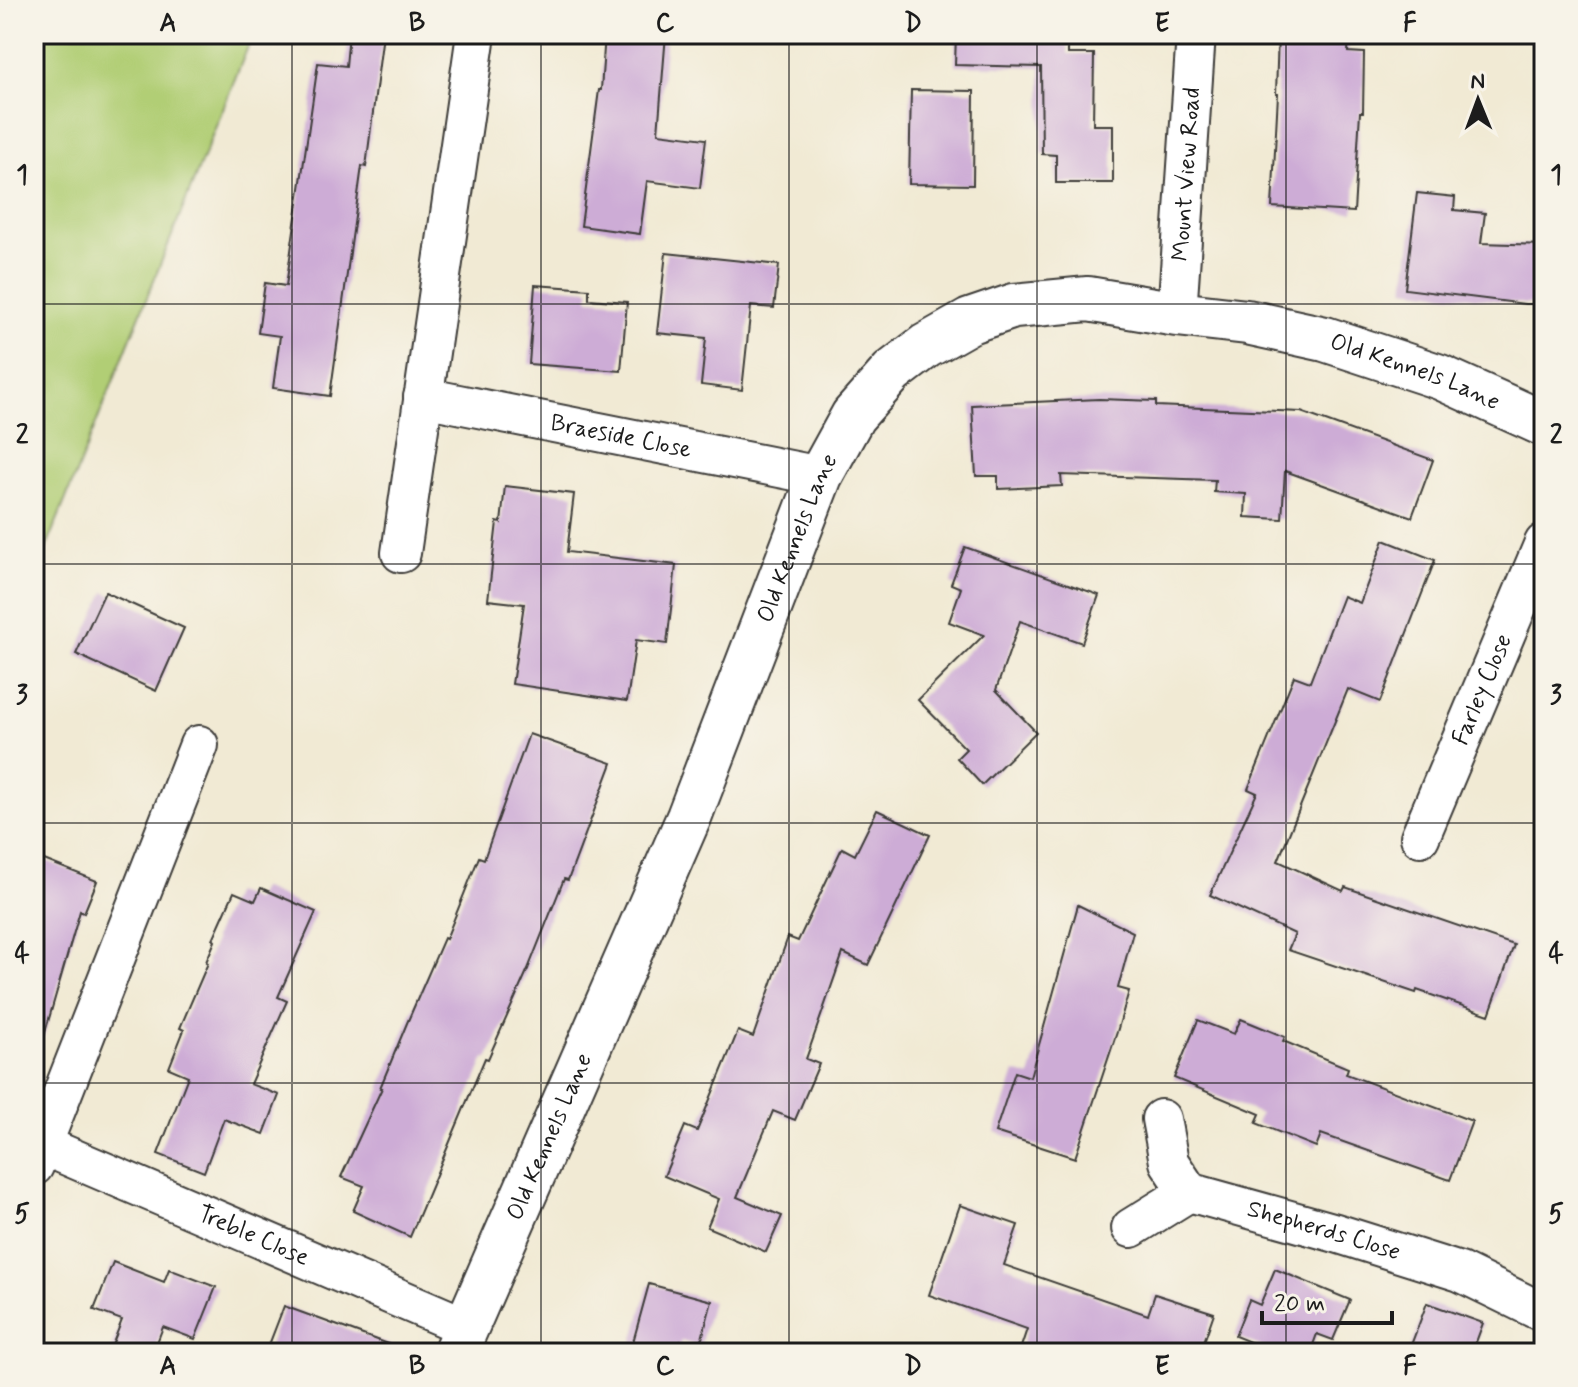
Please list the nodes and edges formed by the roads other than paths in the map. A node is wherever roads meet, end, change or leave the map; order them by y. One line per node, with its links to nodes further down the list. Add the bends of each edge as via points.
1 (476, 34): 4 (street)
2 (1196, 34): 3 (street, Mount View Road)
3 (1177, 314): 5 (street, Old Kennels Lane, via 1325,339 1440,377); 6 (street, Old Kennels Lane, via 1088,299 1014,306 970,321 892,372 853,416)
4 (423, 397): 6 (street, Braeside Close); 8 (street)
5 (1544, 424)
6 (820, 476): 16 (street, Old Kennels Lane, via 689,817)
7 (1544, 543): 10 (street, Farley Close)
8 (401, 553)
9 (199, 745): 12 (street, Treble Close)
10 (1420, 837)
11 (1161, 1119): 13 (street, via 1169,1162)
12 (38, 1155): 16 (street, Treble Close)
13 (1189, 1192): 14 (street); 15 (street, Shepherds Close, via 1460,1272)
14 (1131, 1228)
15 (1544, 1313)
16 (460, 1340)

